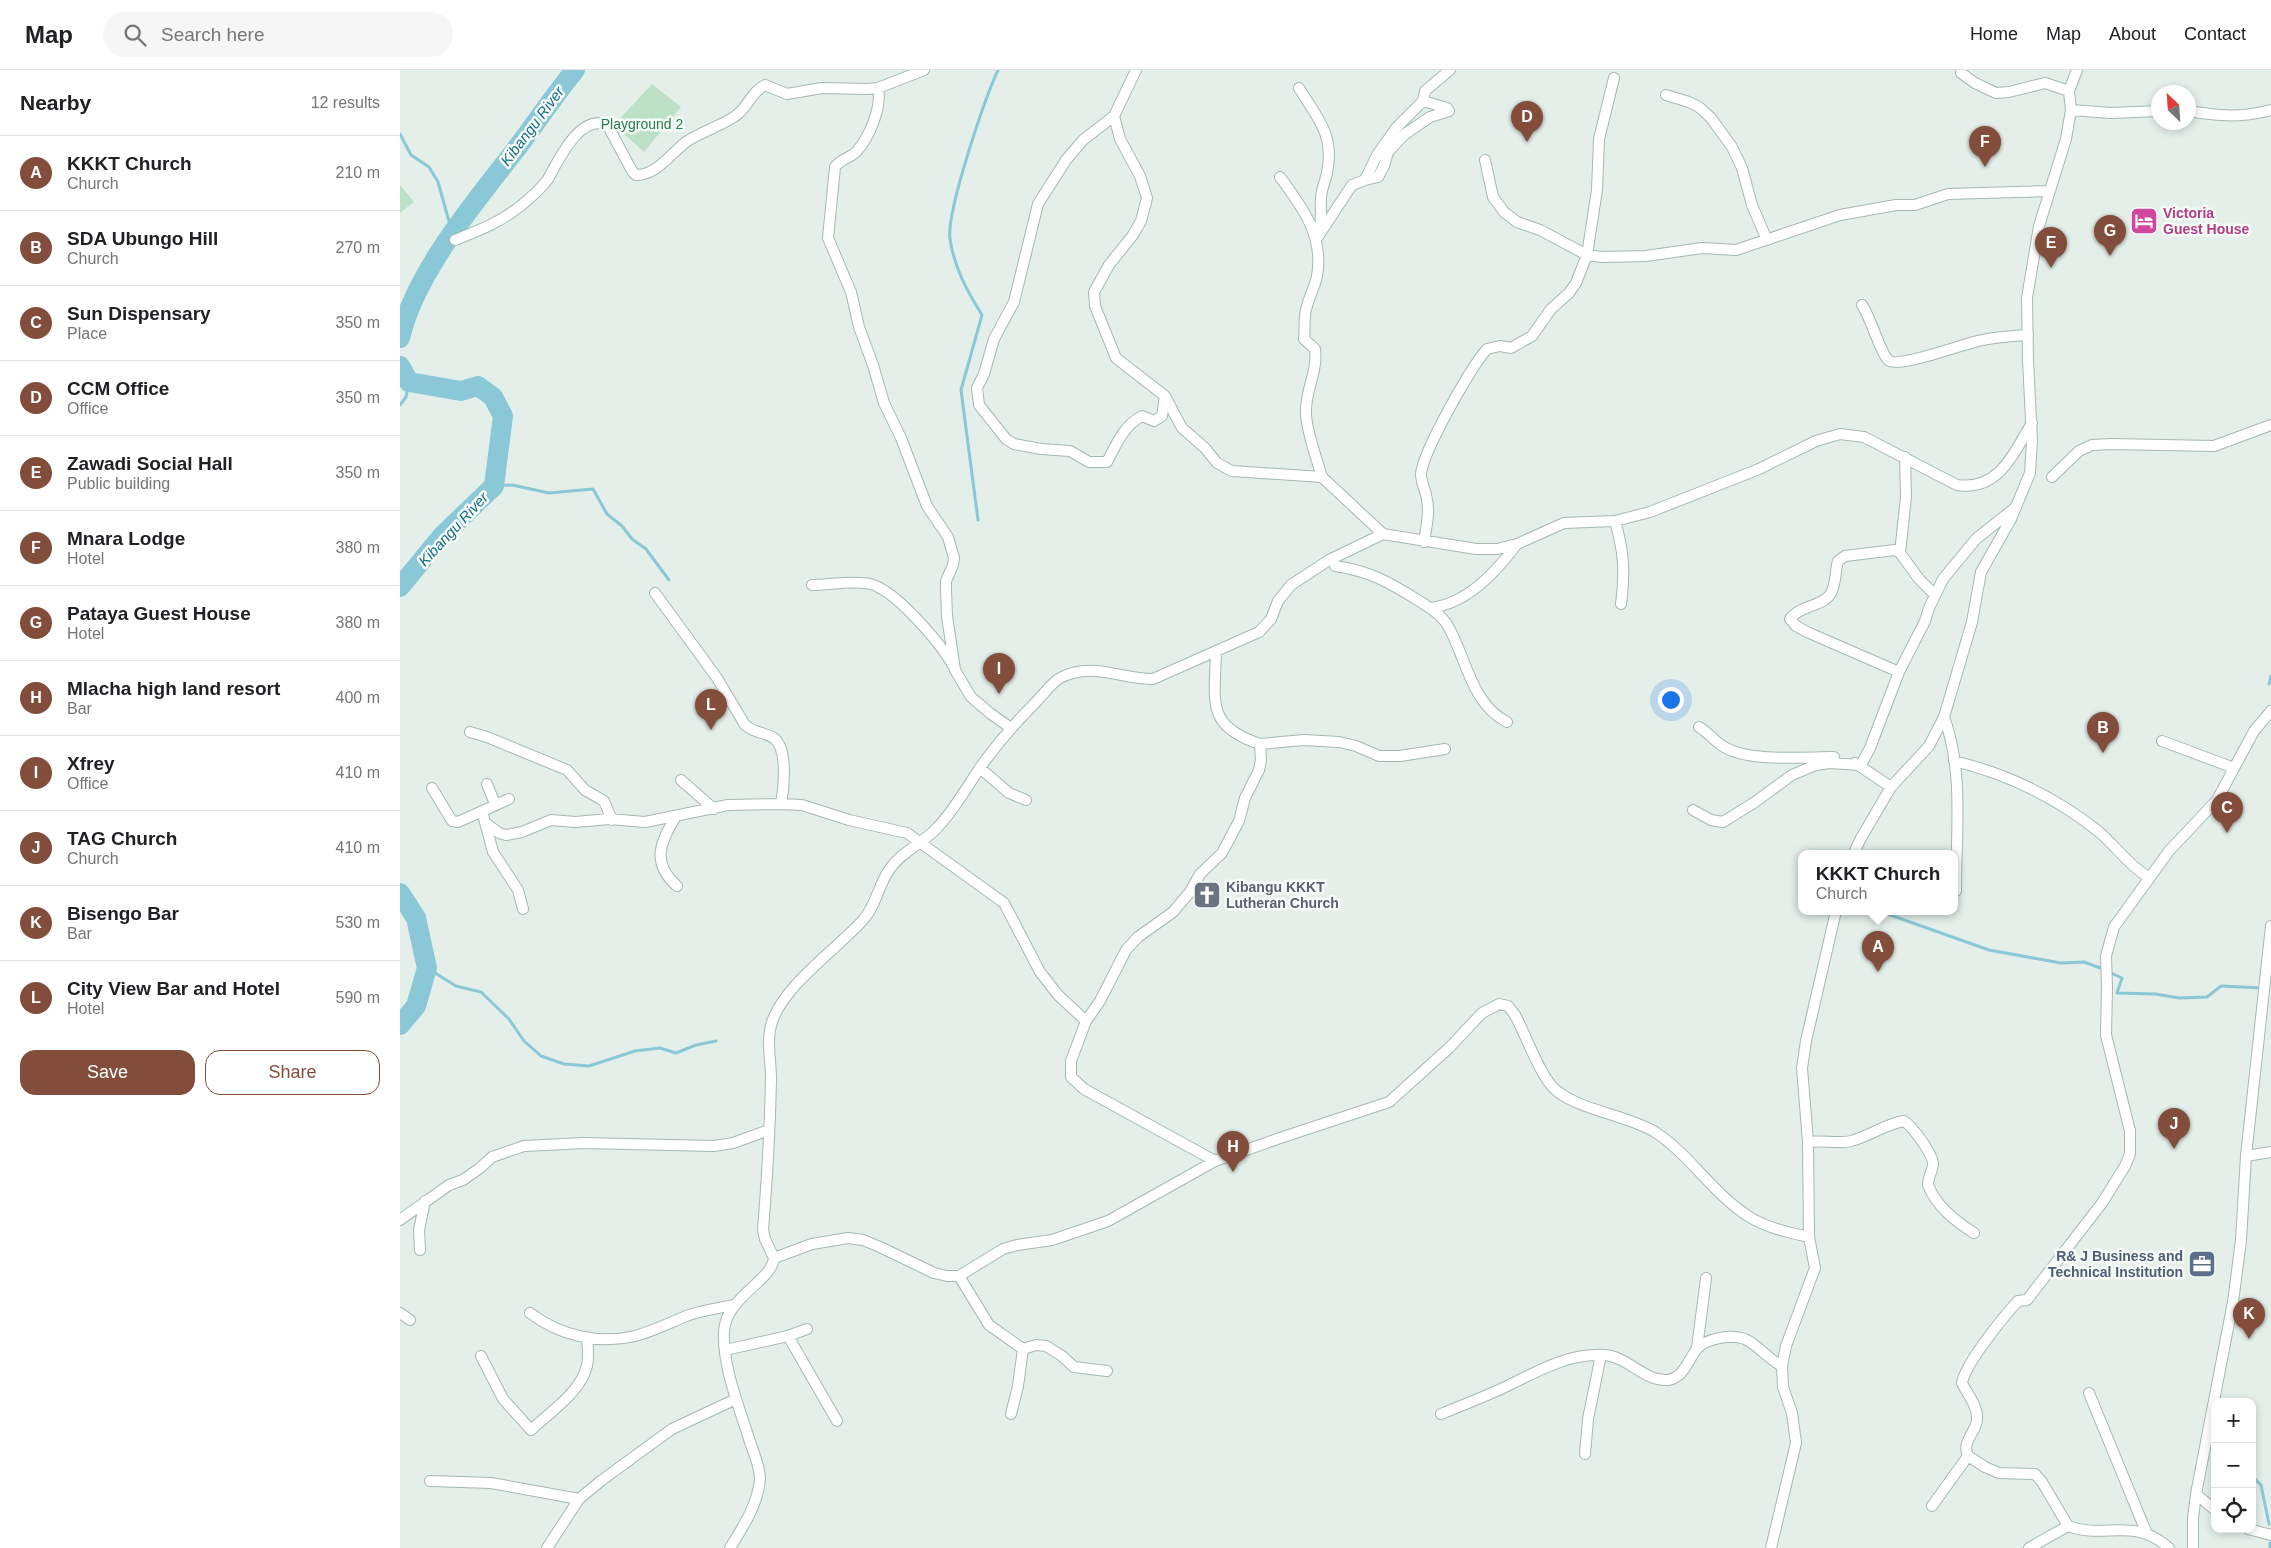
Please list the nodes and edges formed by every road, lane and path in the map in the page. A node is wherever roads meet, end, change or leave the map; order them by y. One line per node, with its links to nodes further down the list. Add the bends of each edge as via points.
1 (924, 70): 7 (street)
2 (1136, 70): 16 (street)
3 (1450, 70): 11 (street, via 1426,91)
4 (2077, 70): 9 (street)
5 (1961, 73): 9 (street, via 1996,93 2045,83)
6 (1614, 78): 24 (street, via 1599,139 1597,190)
7 (878, 88): 22 (street, via 822,88 787,94 765,85 738,114 686,142 656,170 646,175 636,175 632,171 608,126 602,122 589,125 559,156 547,181 523,204 495,223); 46 (street, via 876,112 862,144 835,167 827,232 850,292 884,404 928,506 948,537 954,558 946,581 947,616)
8 (1299, 88): 21 (street, via 1328,136 1330,155)
9 (2070, 91): 12 (street)
10 (1666, 95): 23 (street, via 1699,107 1732,147)
11 (1423, 101): 19 (street, via 1389,136); 19 (street, via 1448,111 1430,116 1405,134 1388,152 1378,177)
12 (2071, 110): 14 (street); 20 (street, via 2066,139)
13 (2271, 110): 15 (street, via 2244,116)
14 (2151, 111)
15 (2196, 112)
16 (1114, 116): 27 (street, via 1120,139 1140,176 1147,198 1137,228 1096,287 1094,306 1116,358); 27 (street, via 1083,140 1038,204 1014,302 994,339 977,388 977,397 979,405 998,430 1014,444 1070,451 1089,462 1099,463 1107,462 1135,420 1142,416 1154,421 1162,416)
17 (1485, 160): 24 (street, via 1493,198 1504,212 1517,222 1540,230)
18 (1280, 177): 21 (street, via 1303,208)
19 (1365, 180): 21 (street, via 1352,185)
20 (2048, 191): 23 (street, via 1948,194 1915,204 1840,215); 26 (street, via 2027,298)
21 (1317, 238): 31 (street, via 1317,275 1304,316 1304,339 1316,349 1316,370 1308,388 1306,414)
22 (455, 240)
23 (1767, 240): 24 (street, via 1736,250 1702,248 1634,257)
24 (1587, 256): 36 (street, via 1576,283 1532,336 1511,348 1487,349 1460,392 1423,464 1421,476 1428,514)
25 (1862, 305): 26 (street, via 1887,359 1894,363 1978,341)
26 (2028, 335): 28 (street)
27 (1165, 396): 31 (street, via 1182,428 1223,467 1244,472)
28 (2032, 424): 30 (street, via 2000,472 1980,486 1957,485); 33 (street, via 2032,460)
29 (2271, 425): 32 (street, via 2214,446 2092,445)
30 (1905, 457): 34 (street, via 1864,437 1831,435 1689,498); 38 (street, via 1906,497)
31 (1322, 477): 35 (street)
32 (2052, 477)
33 (2017, 507): 42 (street, via 1965,550); 49 (street, via 1981,572 1972,622)
34 (1615, 521): 37 (street, via 1564,523); 43 (street, via 1624,560)
35 (1382, 534): 36 (street); 45 (street, via 1329,560 1291,585 1278,600 1266,626)
36 (1424, 542): 37 (street, via 1476,549 1497,549)
37 (1517, 544): 44 (street, via 1492,573 1466,595 1450,604)
38 (1900, 553): 42 (street); 47 (street, via 1890,550 1841,558 1827,598 1797,612 1790,619 1807,632)
39 (1335, 566): 44 (street, via 1357,570 1397,586)
40 (812, 585): 46 (street, via 866,583 876,586 916,617)
41 (655, 592): 68 (street, via 745,725 778,743 784,770)
42 (1934, 594): 47 (street, via 1925,621)
43 (1621, 604)
44 (1430, 608): 50 (street, via 1447,624 1469,678 1489,708 1496,717)
45 (1216, 652): 52 (street, via 1153,679 1096,670 1076,671 1058,679); 55 (street, via 1217,714 1234,733)
46 (955, 670): 52 (street, via 972,697)
47 (1899, 672): 58 (street)
48 (2271, 711): 60 (street, via 2254,731)
49 (1944, 717): 57 (street); 63 (street, via 1922,755)
50 (1507, 722)
51 (1699, 727): 58 (street, via 1726,748 1745,754 1846,758)
52 (1011, 728): 59 (street)
53 (470, 732): 73 (street, via 567,770 585,790 604,801)
54 (2162, 741): 60 (street)
55 (1260, 744): 56 (street, via 1304,740 1339,742 1379,756); 83 (street, via 1259,770 1245,798 1239,821 1222,852 1200,874 1173,912 1138,936 1126,950)
56 (1445, 749)
57 (1954, 761): 77 (street); 78 (street, via 1997,772 2047,797 2098,832 2131,866)
58 (1861, 765): 63 (street); 70 (street, via 1829,763 1810,767 1792,775 1723,822 1711,820)
59 (980, 768): 66 (street, via 1009,793); 75 (street, via 957,803)
60 (2234, 768): 78 (street, via 2217,800)
61 (681, 780): 69 (street)
62 (487, 784): 67 (street)
63 (1891, 787): 76 (street)
64 (432, 788): 71 (street, via 452,821 458,822)
65 (509, 799): 67 (street)
66 (1026, 800)
67 (495, 804): 71 (street)
68 (781, 804): 69 (street, via 728,805); 75 (street, via 802,805 894,829)
69 (714, 809): 72 (street)
70 (1693, 810)
71 (482, 811): 74 (street)
72 (675, 818): 73 (street, via 645,822); 79 (street, via 660,851 666,877)
73 (612, 820): 74 (street, via 551,820 506,835)
74 (487, 824): 80 (street, via 493,852 518,890)
75 (921, 843): 83 (street, via 1004,903 1040,972 1058,995); 84 (street, via 893,864 868,914 818,962 776,1013 771,1024)
76 (1855, 850)
77 (1957, 850)
78 (2148, 877): 117 (street, via 2114,928 2106,956 2106,1035 2130,1131 2130,1154 2113,1186 2072,1242 2027,1300 2016,1303 1965,1372 1962,1383 1978,1417 1968,1438)
79 (676, 886)
80 (523, 908)
81 (1835, 915): 85 (street, via 1803,1062)
82 (2271, 926): 87 (street)
83 (1086, 1021): 88 (street, via 1071,1061 1070,1072 1075,1081 1103,1101)
84 (769, 1130): 89 (street, via 714,1146 584,1143 524,1146 492,1157 480,1168); 94 (street, via 763,1230)
85 (1808, 1142): 91 (street, via 1854,1140 1904,1121 1931,1157 1933,1164 1928,1184 1936,1202); 92 (street)
86 (2271, 1152): 87 (street)
87 (2246, 1156): 119 (street, via 2233,1302)
88 (1215, 1161): 92 (street, via 1389,1102 1482,1013 1499,1004 1508,1006 1515,1015 1547,1082 1557,1092 1654,1132 1744,1214 1768,1226); 95 (street, via 1108,1221 1052,1240 1003,1249)
89 (425, 1201): 90 (street); 93 (street, via 419,1230)
90 (400, 1220)
91 (1974, 1233)
92 (1809, 1237): 109 (street, via 1815,1268 1786,1346)
93 (420, 1250)
94 (774, 1258): 95 (street, via 812,1244 848,1238 864,1240 934,1273); 97 (street, via 773,1264)
95 (959, 1276): 105 (street, via 989,1325)
96 (1706, 1278): 104 (street)
97 (734, 1305): 103 (street, via 707,1310 633,1336); 106 (street, via 724,1324)
98 (530, 1313): 103 (street, via 547,1326)
99 (400, 1314): 100 (street)
100 (410, 1320)
101 (806, 1329): 102 (street)
102 (788, 1336): 106 (street); 115 (street)
103 (587, 1338): 108 (street, via 588,1359 583,1376 564,1400 531,1430 503,1399)
104 (1697, 1348): 107 (street, via 1687,1366 1671,1380 1661,1380 1617,1358); 109 (street, via 1719,1338 1739,1337)
105 (1023, 1349): 110 (street, via 1046,1346 1074,1367); 113 (street)
106 (725, 1350): 112 (street)
107 (1601, 1355): 114 (street, via 1563,1360); 116 (street, via 1587,1425)
108 (481, 1356)
109 (1782, 1366): 129 (street, via 1783,1387 1792,1413 1796,1443)
110 (1107, 1371)
111 (2089, 1393): 125 (street)
112 (736, 1399): 120 (street, via 672,1429); 128 (street, via 760,1476 751,1510)
113 (1011, 1414)
114 (1441, 1414)
115 (837, 1421)
116 (1585, 1454)
117 (1968, 1456): 121 (street); 123 (street, via 1999,1473 2035,1474)
118 (430, 1481): 120 (street, via 491,1483)
119 (2196, 1494): 122 (street); 132 (street)
120 (579, 1499): 127 (street)
121 (1932, 1506)
122 (2211, 1507)
123 (2068, 1526): 125 (street, via 2088,1531 2114,1529); 130 (street)
124 (2256, 1531): 126 (street)
125 (2147, 1534): 131 (street)
126 (2271, 1535)
127 (547, 1548)
128 (730, 1548)
129 (1771, 1548)
130 (2029, 1548)
131 (2169, 1548)
132 (2193, 1548)

